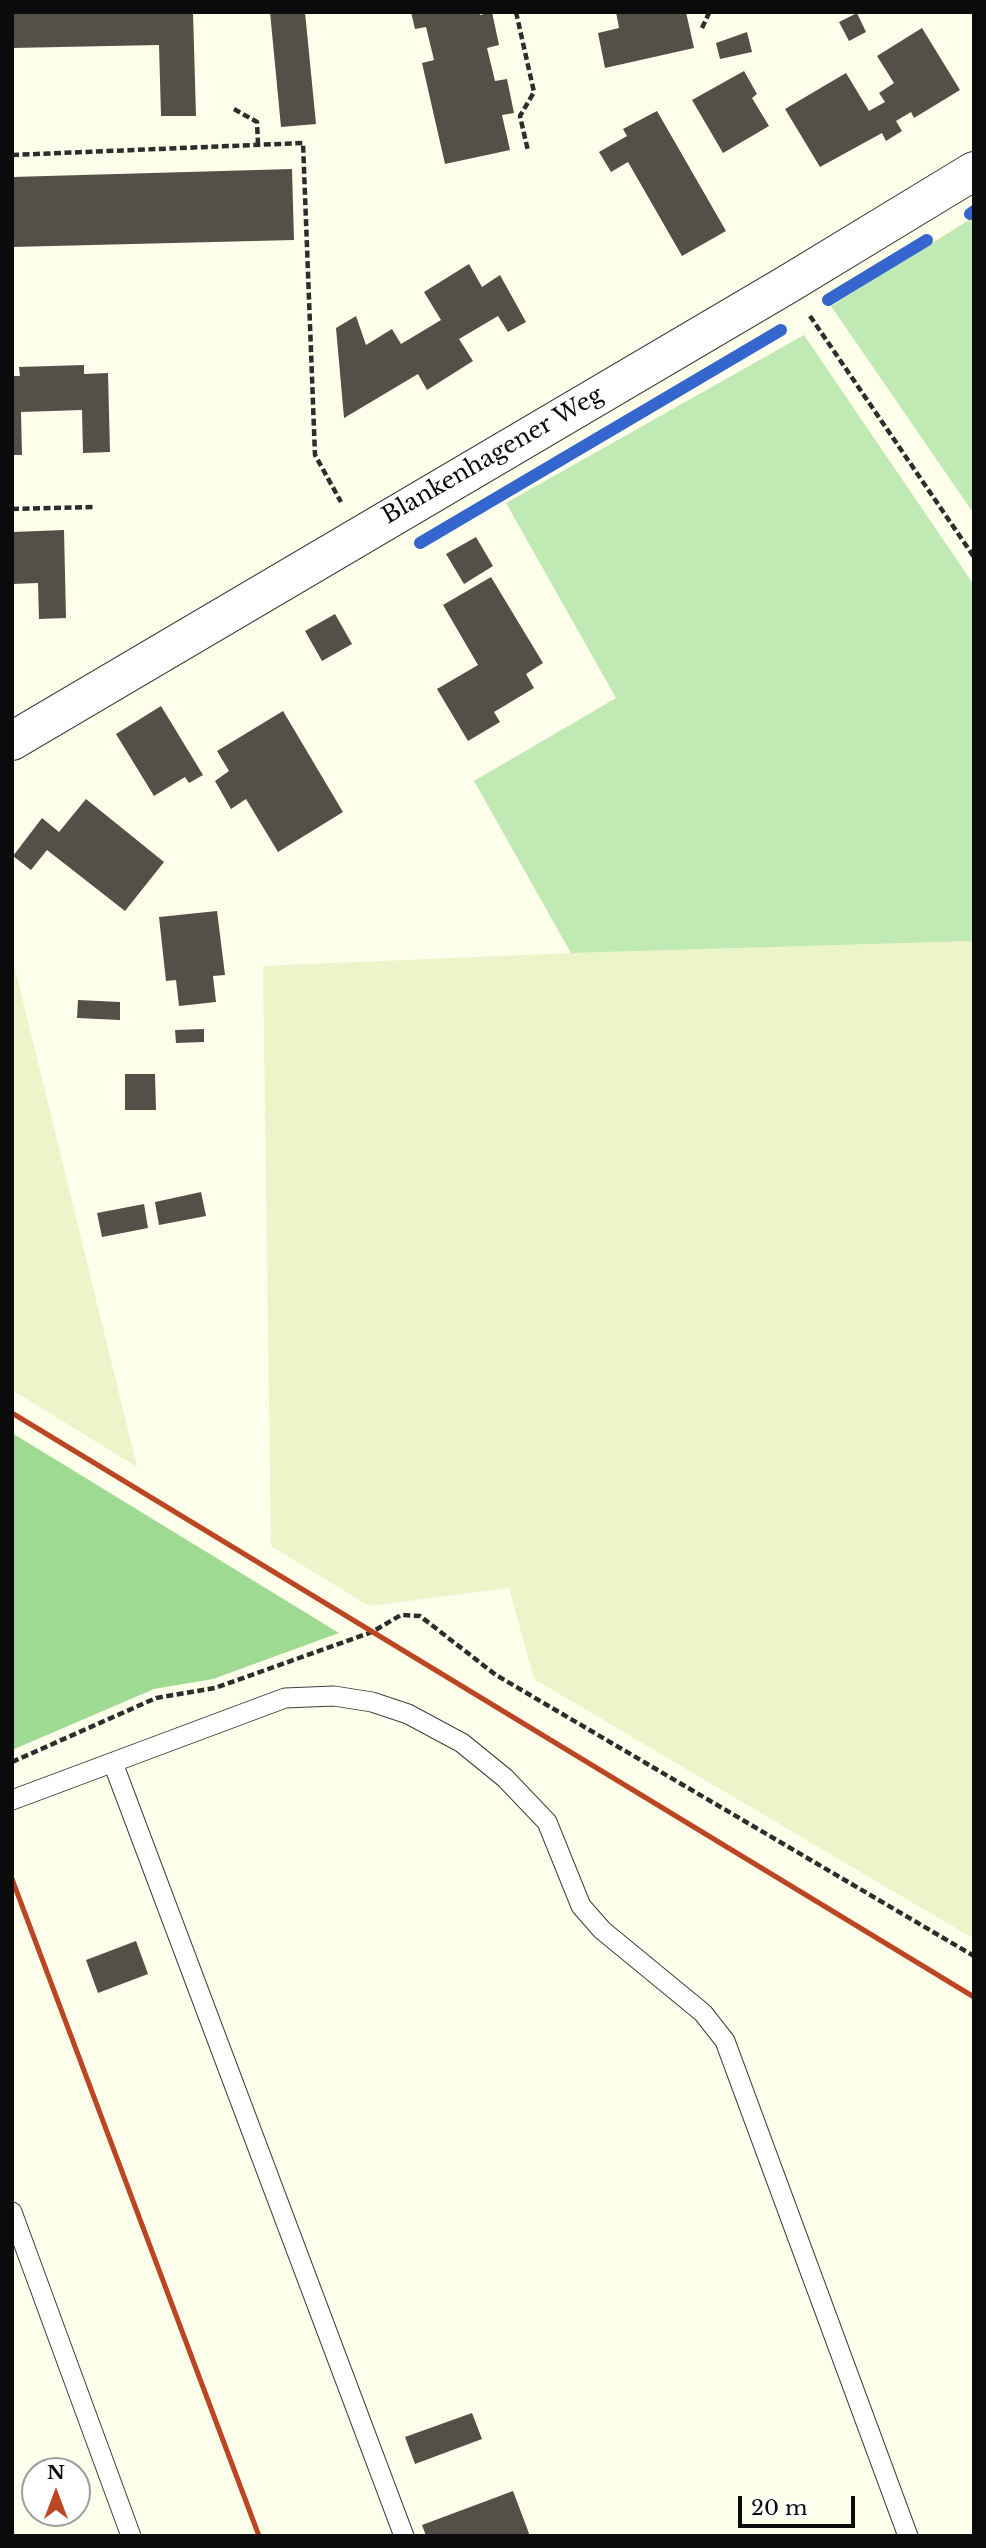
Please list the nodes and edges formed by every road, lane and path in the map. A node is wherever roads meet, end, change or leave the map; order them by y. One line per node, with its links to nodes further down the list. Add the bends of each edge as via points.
1 (516, 12): 6 (path, via 534,92 520,116)
2 (713, 12): 3 (path)
3 (702, 29)
4 (234, 109): 5 (path, via 257,122)
5 (258, 144): 7 (path); 10 (path, via 303,142 315,455)
6 (528, 151)
7 (12, 155)
8 (974, 171): 9 (street, Blankenhagener Weg)
9 (788, 284): 13 (path); 14 (street, Blankenhagener Weg)
10 (338, 497)
11 (95, 507): 12 (path)
12 (12, 509)
13 (974, 557)
14 (12, 741)
15 (12, 1762): 18 (path, via 156,1698 215,1688 372,1632 401,1615 420,1616 496,1675)
16 (113, 1763): 17 (lane); 21 (lane); 22 (lane, via 285,1698 334,1696 408,1714 462,1743 505,1778 547,1822 581,1906 602,1930 703,2013 725,2041)
17 (12, 1800)
18 (974, 1956)
19 (12, 2212): 20 (lane)
20 (131, 2536)
21 (404, 2536)
22 (908, 2536)

